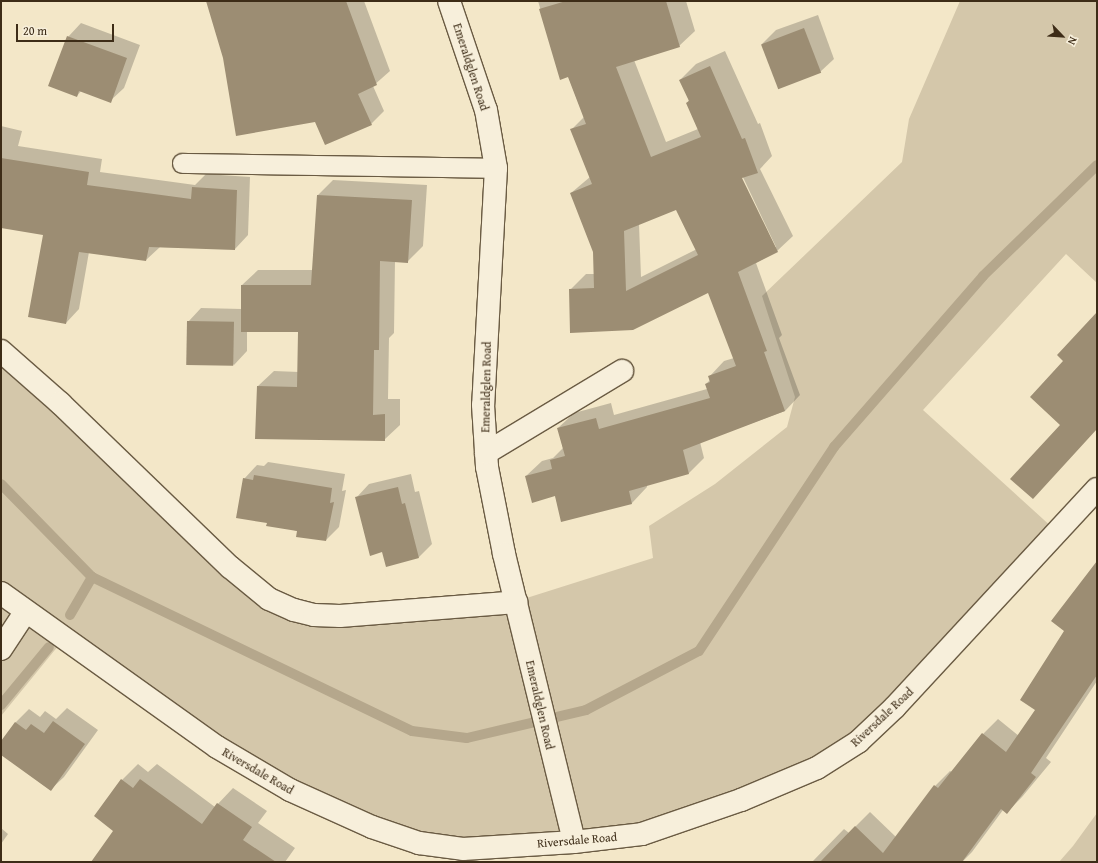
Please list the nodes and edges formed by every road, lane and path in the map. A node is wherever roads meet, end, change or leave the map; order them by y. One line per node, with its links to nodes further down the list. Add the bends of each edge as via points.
1 (449, 1): 3 (street, Emeraldglen Road, via 486,110)
2 (182, 163): 3 (lane)
3 (496, 168): 6 (street, Emeraldglen Road, via 483,405)
4 (1, 351): 9 (street, via 60,403 230,567 269,599 314,615 340,616)
5 (622, 370): 6 (street)
6 (486, 453): 9 (street, Emeraldglen Road, via 504,554)
7 (1097, 489): 12 (street, Riversdale Road, via 895,707 858,742 817,768 741,800 642,834)
8 (1, 593): 10 (street, Riversdale Road)
9 (516, 602): 12 (street, Emeraldglen Road)
10 (26, 611): 11 (street); 12 (street, Riversdale Road, via 216,747 290,790 372,827 419,843 463,849)
11 (1, 649)
12 (574, 842)

